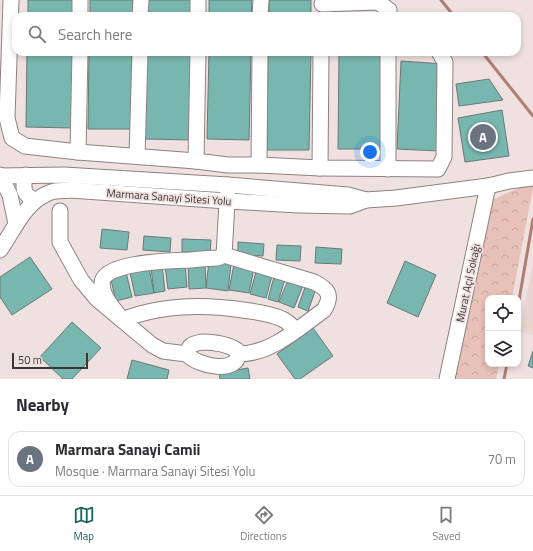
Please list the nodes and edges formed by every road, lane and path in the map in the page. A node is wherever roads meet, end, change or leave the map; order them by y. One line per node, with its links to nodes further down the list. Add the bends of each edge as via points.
1 (11, 0): 19 (street, via 7,118 12,138 25,146)
2 (80, 0): 7 (street)
3 (141, 0): 8 (street)
4 (198, 0): 9 (street)
5 (261, 0): 10 (street)
6 (322, 7): 11 (street, via 378,2)
7 (80, 12)
8 (140, 12)
9 (198, 12)
10 (260, 12)
11 (388, 12)
12 (80, 56): 19 (street)
13 (140, 56): 20 (street)
14 (198, 56): 21 (street)
15 (260, 56): 22 (street)
16 (322, 56): 23 (street)
17 (388, 56): 24 (street)
18 (441, 56): 24 (street, via 445,62 444,157 438,169)
19 (78, 152): 20 (street)
20 (137, 156): 21 (street)
21 (196, 161): 22 (street)
22 (259, 165): 23 (street)
23 (320, 168): 24 (street)
24 (388, 169)
25 (0, 175): 26 (street, Marmara Sanayi Sitesi Yolu); 34 (street, via 10,195)
26 (26, 175): 28 (street, Marmara Sanayi Sitesi Yolu); 30 (street, via 26,194)
27 (532, 178): 29 (street, Marmara Sanayi Sitesi Yolu)
28 (228, 185): 31 (street, Marmara Sanayi Sitesi Yolu, via 348,195); 32 (street)
29 (488, 186): 31 (street, Marmara Sanayi Sitesi Yolu); 42 (street, Murat Açıl Sokağı)
30 (36, 200): 32 (street, Marmara Sanayi Sitesi Yolu, via 52,192 70,190); 34 (street, Marmara Sanayi Sitesi Yolu)
31 (366, 200): 32 (street, Marmara Sanayi Sitesi Yolu, via 350,206)
32 (227, 201): 36 (street)
33 (60, 211): 37 (street, via 60,242 81,280 97,299)
34 (16, 224): 35 (street, Marmara Sanayi Sitesi Yolu)
35 (1, 248)
36 (224, 255): 37 (street, via 218,258 151,262 128,266 107,274 102,282 105,295); 38 (street, via 324,287 329,297 328,304 324,310)
37 (122, 320): 38 (street, via 139,313 168,308 225,307 264,313 283,319); 39 (street, via 163,351)
38 (296, 330): 40 (street, via 270,346)
39 (187, 354): 40 (street, via 193,344 208,342 233,347); 41 (street)
40 (239, 354): 41 (street, via 237,359 226,366)
41 (210, 372)
42 (447, 379)

